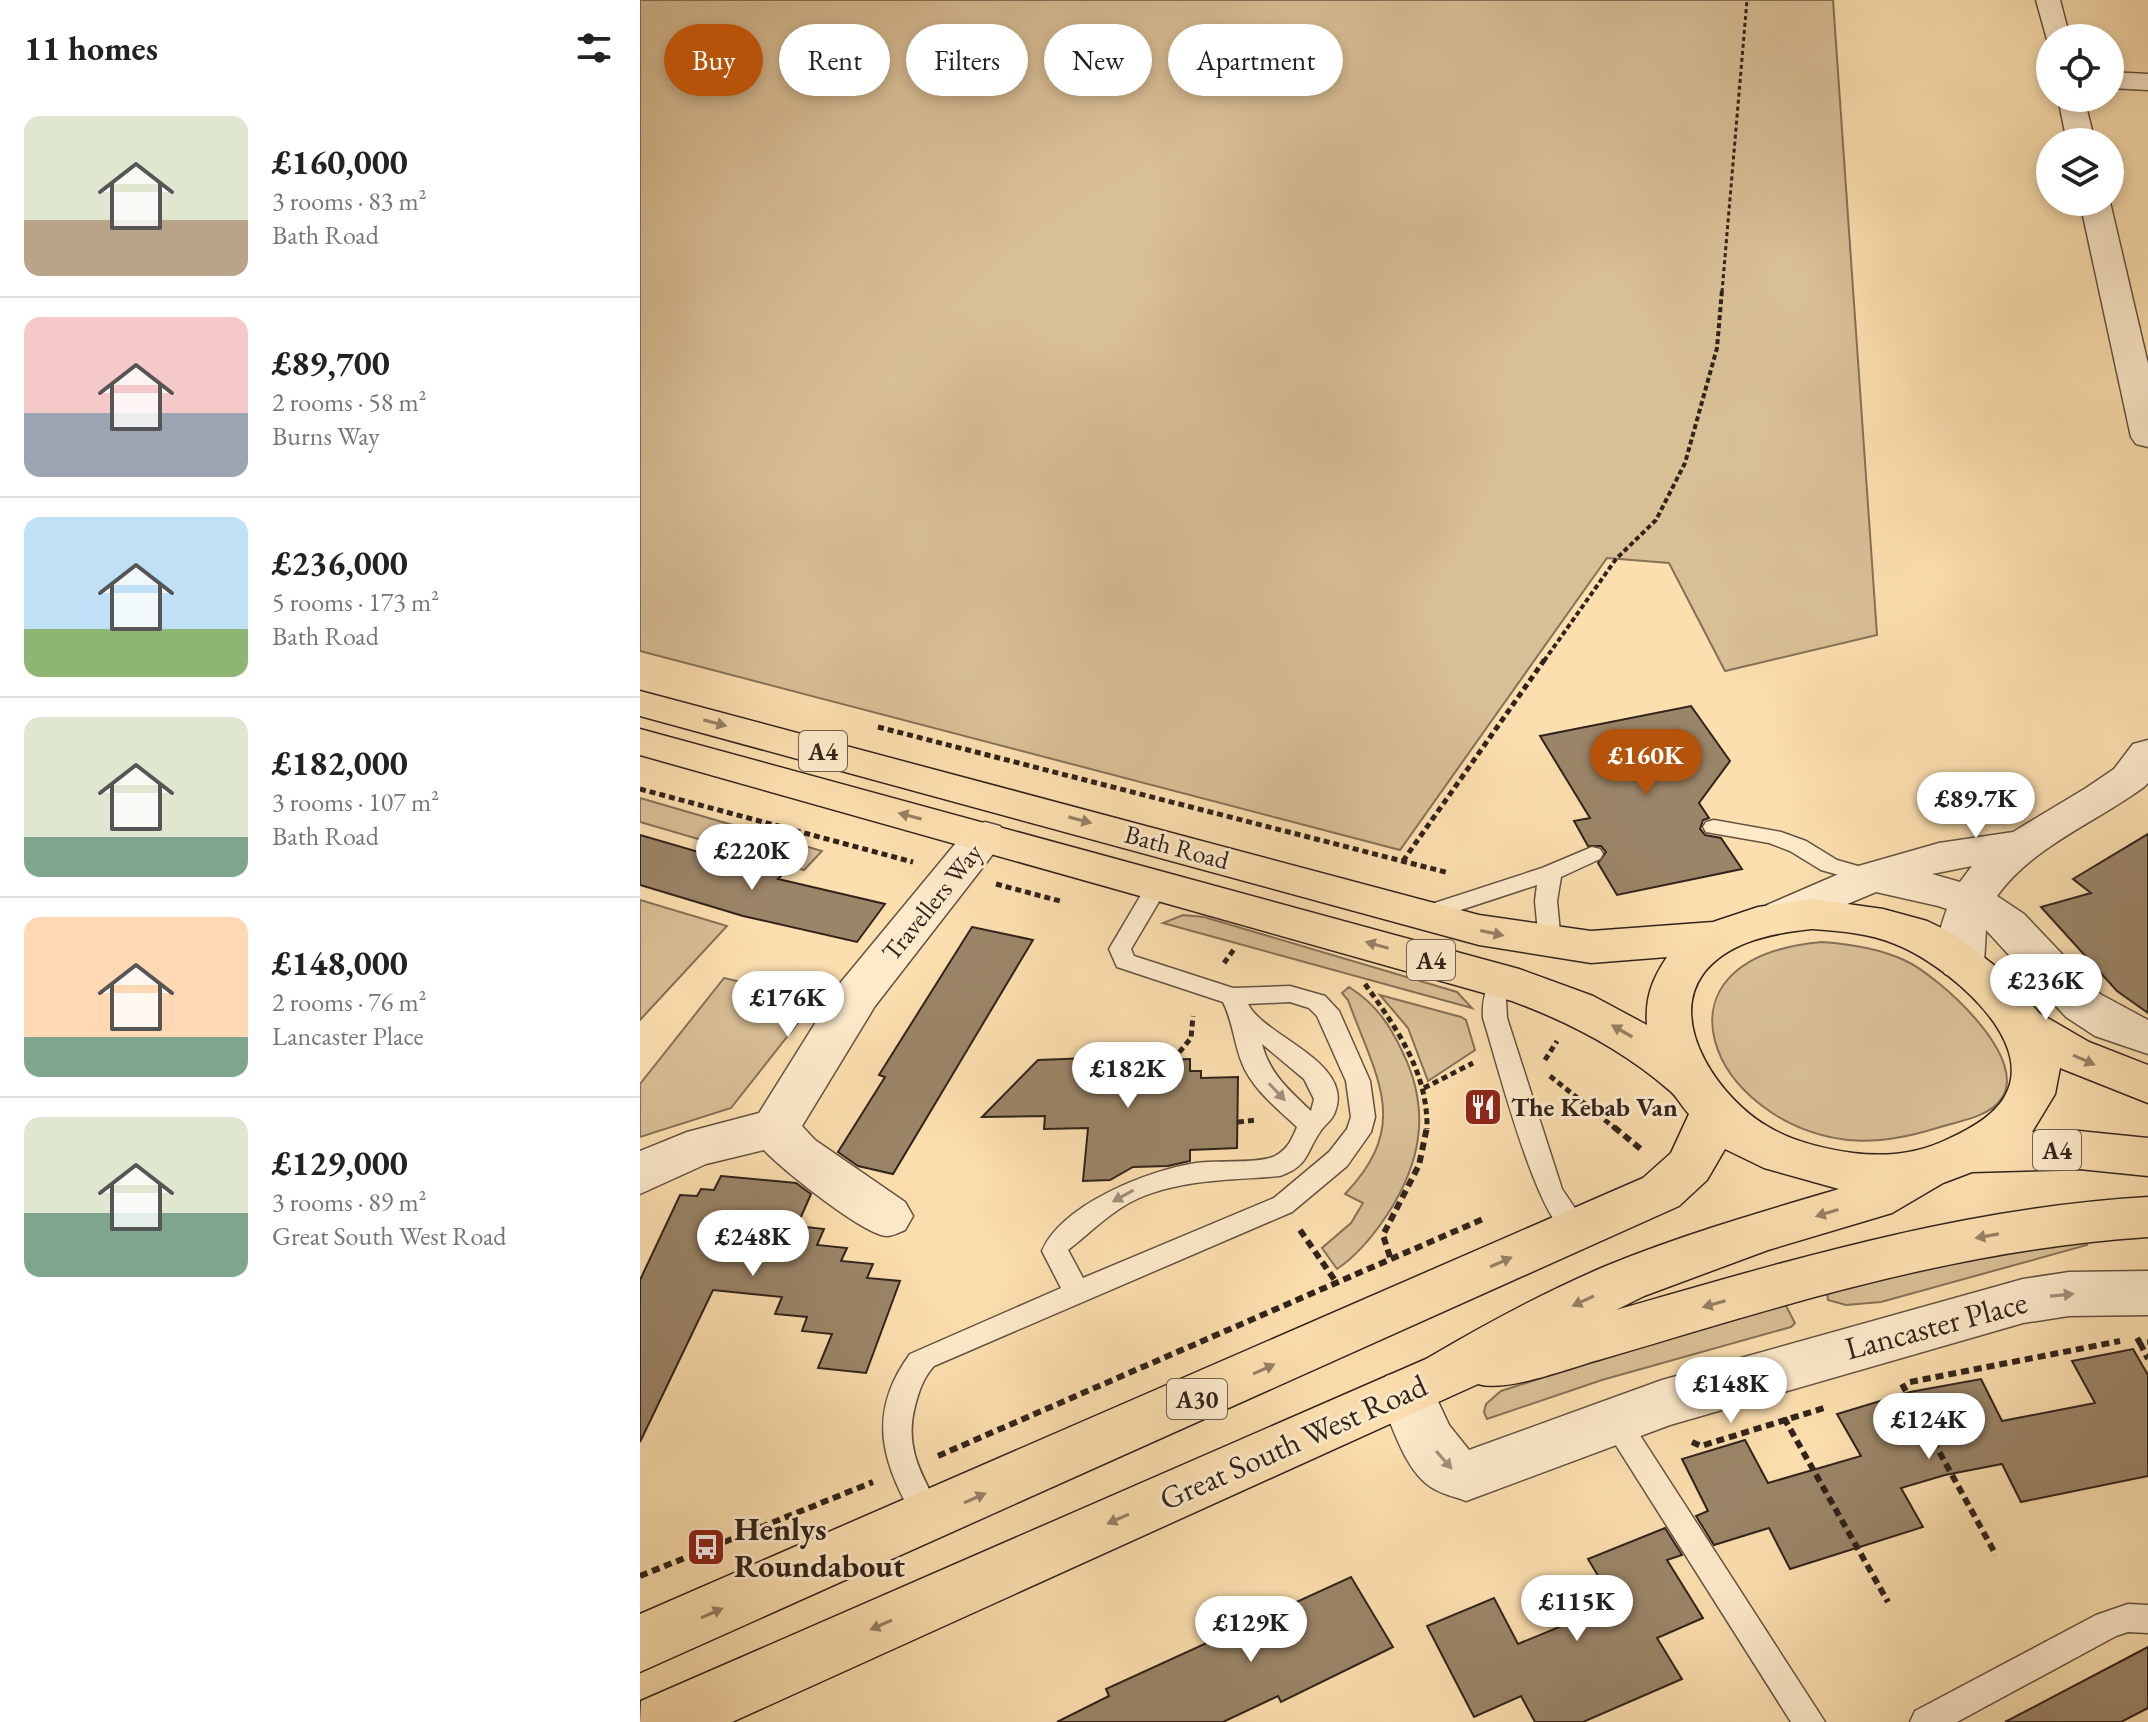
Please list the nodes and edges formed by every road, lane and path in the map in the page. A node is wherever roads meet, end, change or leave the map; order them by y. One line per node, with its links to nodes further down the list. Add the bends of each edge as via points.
1 (1747, 0): 17 (path, via 1717,348 1685,463 1656,520 1616,559)
2 (2048, 0): 3 (street)
3 (2054, 24)
4 (2124, 81): 5 (street)
5 (2148, 82)
6 (2098, 216): 7 (street)
7 (2148, 437)
8 (640, 703): 25 (highway, Bath Road / A4, one-way to 25)
9 (871, 726): 17 (path, Bath Road)
10 (640, 742): 14 (highway, Bath Road / A4, one-way to 10)
11 (2148, 753): 15 (street, via 2130,777)
12 (640, 789): 19 (path)
13 (1714, 827): 21 (lane, via 1773,837 1829,865)
14 (985, 836): 19 (street, Travellers Way); 22 (highway, Bath Road / A4)
15 (2018, 845): 21 (street, via 1939,857); 24 (street, via 1982,882)
16 (1592, 854): 18 (lane)
17 (1403, 861): 20 (path, Bath Road)
18 (1550, 873): 25 (lane); 28 (lane)
19 (956, 874): 23 (path); 46 (street, Travellers Way, via 858,994)
20 (1457, 875)
21 (1871, 877): 24 (street, via 1902,881); 26 (street)
22 (1159, 883): 33 (highway, Bath Road / A4, one-way to 22); 36 (lane, via 1120,949 1122,956 1128,963)
23 (1061, 901)
24 (1986, 910): 31 (street, via 1963,919); 40 (street, via 2092,1015)
25 (1421, 915): 28 (highway, Bath Road / A4, one-way to 28)
26 (1783, 916): 27 (highway); 31 (highway, via 1873,921 1925,939)
27 (1719, 937): 28 (highway, Bath Road / A4, via 1591,947); 44 (highway, via 1684,965 1668,1004 1669,1026)
28 (1550, 943)
29 (1221, 944): 30 (path)
30 (1250, 952)
31 (1961, 963): 38 (highway)
32 (1350, 980): 34 (path)
33 (1502, 980): 41 (lane, via 1494,1009); 44 (highway, Bath Road / A4, one-way to 33, via 1630,1035 1590,1013)
34 (1365, 984): 35 (path); 43 (path, via 1400,1032)
35 (1379, 987)
36 (1232, 996): 37 (lane); 56 (lane, via 1290,994 1323,1006 1358,1081 1363,1117 1358,1132 1338,1159 1283,1205)
37 (1245, 1023): 45 (lane, one-way to 45, via 1254,1063); 45 (lane, via 1313,1071 1326,1097 1325,1111)
38 (2024, 1026): 42 (highway, one-way to 42, via 2072,1054); 49 (highway, via 2036,1060 2032,1093 2023,1110)
39 (1559, 1037): 47 (path, via 1540,1068)
40 (2148, 1037)
41 (1507, 1056): 43 (path, via 1476,1061); 54 (lane, via 1550,1192)
42 (2148, 1085)
43 (1424, 1088): 55 (path, via 1428,1143 1409,1194 1383,1235)
44 (1700, 1094): 49 (highway, via 1753,1142 1803,1162 1874,1174); 54 (highway, A30, via 1697,1155 1687,1172 1650,1197)
45 (1310, 1125): 56 (lane, one-way to 56, via 1300,1150 1280,1166 1195,1173 1157,1182 1109,1203 1055,1251)
46 (775, 1129): 50 (street, via 719,1139); 52 (street, via 797,1154)
47 (1652, 1155)
48 (2148, 1157): 49 (highway, A4, via 2079,1150)
49 (1945, 1162): 59 (highway, Great South West Road, one-way to 59, via 1874,1199 1757,1233 1625,1281)
50 (640, 1175)
51 (1494, 1215): 55 (path)
52 (887, 1216)
53 (2148, 1217): 59 (highway, one-way to 59, via 2051,1225 1920,1248)
54 (1576, 1229): 67 (highway, A30, one-way to 54)
55 (1390, 1257): 65 (path)
56 (1077, 1292): 67 (lane, via 933,1352 917,1365 895,1421 895,1438 906,1478)
57 (2145, 1326): 58 (path); 60 (path, via 2137,1338); 62 (street, Lancaster Place, one-way to 57, via 2023,1301 2069,1294)
58 (2148, 1359)
59 (1426, 1384): 64 (street, Lancaster Place, one-way to 64, via 1435,1451 1452,1470 1466,1476); 73 (highway, Great South West Road, one-way to 73)
60 (1902, 1384): 61 (path); 68 (path)
61 (1887, 1389)
62 (1772, 1397): 63 (path); 64 (street, Lancaster Place); 64 (path, via 1701,1446); 70 (path)
63 (1829, 1406)
64 (1622, 1418): 74 (lane)
65 (944, 1453)
66 (848, 1492): 69 (path)
67 (929, 1519): 72 (highway, A30, one-way to 67)
68 (1996, 1555)
69 (640, 1576)
70 (1888, 1602)
71 (2148, 1619): 75 (lane, via 2107,1625)
72 (640, 1644)
73 (663, 1722)
74 (1809, 1722)
75 (1926, 1722)

